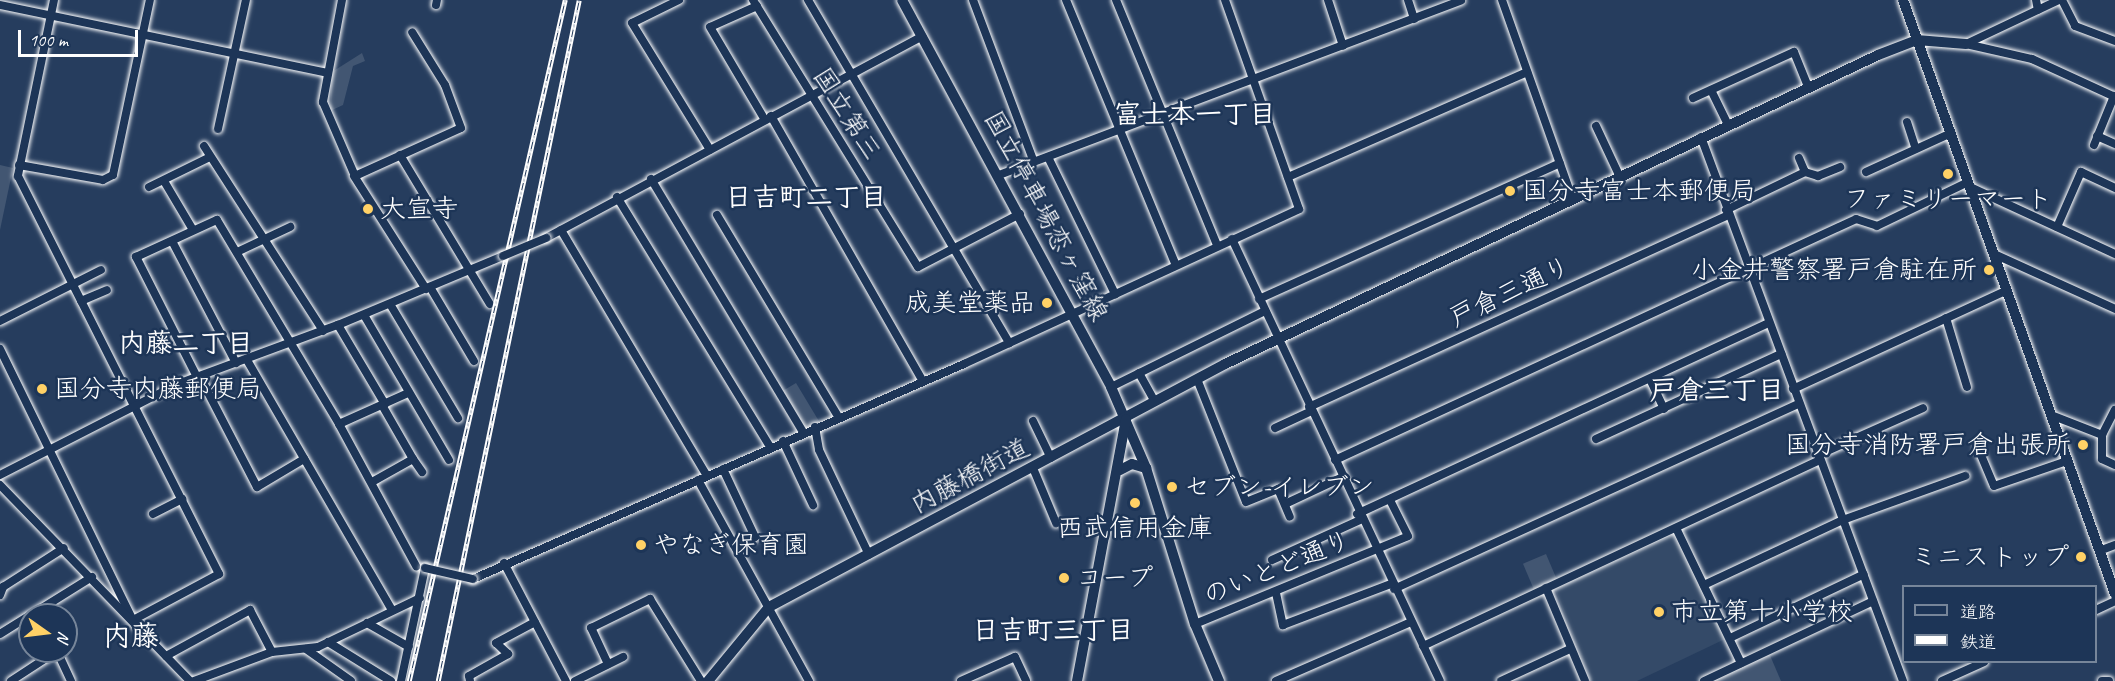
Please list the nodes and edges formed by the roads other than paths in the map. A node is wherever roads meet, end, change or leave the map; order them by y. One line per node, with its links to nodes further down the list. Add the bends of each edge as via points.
1 (54, 0): 22 (street)
2 (150, 0): 25 (street)
3 (246, 0): 31 (street)
4 (342, 0): 34 (street)
5 (679, 0): 55 (street, via 632,23)
6 (808, 0): 32 (street)
7 (902, 0): 26 (street, 国立停車場恋ヶ窪線)
8 (974, 0): 60 (street)
9 (1066, 0): 47 (street)
10 (1116, 0): 41 (street)
11 (1225, 0): 35 (street)
12 (1328, 0): 30 (street)
13 (1408, 0): 23 (street)
14 (1461, 0): 23 (street)
15 (1502, 0): 33 (street)
16 (1903, 0): 27 (street)
17 (2036, 0): 21 (street)
18 (2060, 0): 21 (street); 28 (street, via 2075,26)
19 (755, 3): 38 (street, 国立第三); 42 (street, via 710,27)
20 (0, 5): 22 (street)
21 (2038, 10): 29 (street)
22 (51, 15): 25 (street); 62 (street)
23 (1414, 19): 30 (street)
24 (412, 32): 56 (street, via 445,85 460,128)
25 (143, 35): 31 (street); 62 (street, via 113,176 103,180)
26 (922, 36): 32 (street); 66 (street, 国立停車場恋ヶ窪線)
27 (1917, 40): 29 (street); 36 (street, 内藤橋街道); 48 (street)
28 (2115, 41)
29 (1966, 44): 39 (street, via 2032,59)
30 (1343, 46): 35 (street)
31 (235, 53): 34 (street); 46 (street)
32 (852, 70): 38 (street); 88 (street)
33 (1527, 72): 61 (street); 69 (street)
34 (327, 73): 56 (street, via 323,102 328,123 356,176)
35 (1253, 79): 41 (street); 69 (street)
36 (1808, 86): 37 (street, via 1794,52); 44 (street, 内藤橋街道)
37 (1711, 90): 40 (street); 44 (street)
38 (809, 94): 42 (street); 88 (street, 国立第三, via 918,267)
39 (2115, 97): 49 (street)
40 (1694, 98)
41 (1163, 112): 47 (street); 87 (street)
42 (768, 118): 55 (street); 126 (street)
43 (1907, 122): 54 (street)
44 (1728, 124): 50 (street, 内藤橋街道)
45 (1596, 126): 67 (street)
46 (218, 129)
47 (1121, 129): 58 (street); 92 (street)
48 (1951, 132): 54 (street); 72 (street)
49 (2097, 136): 51 (street); 52 (street)
50 (1701, 137): 67 (street, 内藤橋街道); 77 (street)
51 (2115, 144)
52 (2094, 145)
53 (204, 146): 57 (street)
54 (1916, 149): 65 (street)
55 (710, 150): 70 (street)
56 (400, 155): 95 (street)
57 (210, 157): 71 (street); 84 (street)
58 (1048, 157): 60 (street); 100 (street)
59 (1799, 158): 64 (street)
60 (1034, 162): 66 (street)
61 (1560, 163): 76 (street); 101 (street)
62 (19, 165): 96 (street, via 18,176)
63 (1840, 167): 64 (street, via 1818,176)
64 (1805, 172): 77 (street, 戸倉三通り)
65 (1866, 172)
66 (999, 175): 78 (street, 国立停車場恋ヶ窪線)
67 (1619, 175): 76 (street, 内藤橋街道)
68 (354, 176): 97 (street)
69 (1288, 177): 85 (street, via 1299,209)
70 (651, 179): 75 (street); 147 (street)
71 (164, 181): 73 (street); 82 (street)
72 (1969, 185): 81 (street); 90 (street); 93 (street, via 1877,226 1856,219)
73 (149, 187)
74 (2115, 188): 81 (street, via 2081,172)
75 (617, 197): 83 (street); 151 (street)
76 (1572, 198): 114 (street, 内藤橋街道)
77 (1727, 213): 93 (street); 136 (street, 戸倉三通り)
78 (1020, 214): 88 (street, 国立第三); 107 (street, 国立停車場恋ヶ窪線)
79 (717, 215): 140 (street)
80 (290, 227): 84 (street)
81 (2057, 227): 91 (street)
82 (193, 230): 86 (street); 89 (street, via 217,220)
83 (561, 230): 95 (street, bridge); 168 (street)
84 (265, 238): 89 (street); 113 (street)
85 (1232, 239): 87 (street); 101 (street)
86 (172, 241): 121 (street); 123 (street, via 136,257)
87 (1217, 245): 92 (street)
88 (955, 248): 116 (street)
89 (237, 252): 115 (street)
90 (1994, 254): 99 (street); 105 (street)
91 (2115, 254)
92 (1176, 265): 100 (street)
93 (1749, 269): 111 (street); 159 (street)
94 (102, 270): 96 (street)
95 (470, 270): 97 (street); 104 (street)
96 (72, 284): 102 (street); 110 (street)
97 (428, 288): 103 (street); 120 (street)
98 (107, 290): 102 (street)
99 (2007, 290): 109 (street); 139 (street)
100 (1115, 294): 107 (street)
101 (1259, 299): 106 (street)
102 (81, 301): 134 (street)
103 (390, 304): 108 (street); 141 (street)
104 (490, 304)
105 (2115, 309)
106 (1265, 311): 114 (street); 122 (street)
107 (1073, 314): 116 (street); 127 (street, 国立停車場恋ヶ窪線)
108 (364, 315): 112 (street); 130 (street)
109 (1946, 318): 128 (street); 129 (street)
110 (0, 321)
111 (1769, 323): 118 (street); 125 (street)
112 (338, 326): 113 (street); 132 (street)
113 (323, 331): 115 (street)
114 (1278, 340): 124 (street, 内藤橋街道); 136 (street)
115 (292, 343): 119 (street); 144 (street)
116 (1009, 343): 126 (street)
117 (0, 350): 153 (street)
118 (1781, 354): 129 (street); 137 (street)
119 (247, 360): 121 (street); 156 (street)
120 (474, 361)
121 (236, 363): 123 (street)
122 (1139, 373): 127 (street); 131 (street)
123 (198, 377): 134 (street); 156 (street, via 257,487)
124 (1197, 379): 131 (street, 内藤橋街道); 176 (street, via 1246,502 1278,489)
125 (1650, 379): 137 (street); 175 (street)
126 (923, 381): 140 (street)
127 (1111, 387): 142 (street, 国立停車場恋ヶ窪線)
128 (1967, 387)
129 (1793, 388): 133 (street)
130 (408, 393): 132 (street); 158 (street)
131 (1155, 402): 142 (street, 内藤橋街道)
132 (384, 404): 144 (street); 157 (street)
133 (1799, 404): 155 (street); 196 (street)
134 (134, 405): 153 (street); 174 (street)
135 (1923, 408): 155 (street)
136 (1310, 409): 146 (street, 戸倉三通り); 159 (street)
137 (1664, 409): 149 (street)
138 (2115, 410): 148 (street)
139 (2051, 415): 148 (street); 160 (street)
140 (838, 416): 145 (street)
141 (458, 418)
142 (1126, 419): 154 (street, 内藤橋街道); 163 (street, 国立停車場恋ヶ窪線); 165 (street)
143 (1033, 421): 154 (street)
144 (339, 424): 172 (street)
145 (815, 427): 147 (street); 189 (street, via 819,450)
146 (1275, 428)
147 (803, 432): 150 (street)
148 (2102, 435): 161 (street, via 2102,459)
149 (1596, 439)
150 (783, 441): 151 (street); 177 (street)
151 (770, 447): 164 (street)
152 (1978, 448): 160 (street, via 1994,486)
153 (51, 449): 167 (street); 208 (street)
154 (1051, 458): 162 (street, 内藤橋街道)
155 (1819, 458): 181 (street); 183 (street)
156 (304, 459): 206 (street)
157 (413, 459): 166 (street); 172 (street)
158 (449, 460)
159 (1335, 460): 170 (street)
160 (2067, 461): 187 (street)
161 (2115, 465)
162 (1033, 468): 182 (street); 189 (street, 内藤橋街道)
163 (1146, 468): 165 (street, via 1132,464); 213 (street, 国立停車場恋ヶ窪線)
164 (723, 469): 168 (street); 186 (street, via 755,537)
165 (1120, 470): 242 (street)
166 (422, 472)
167 (0, 475)
168 (707, 476): 171 (street)
169 (1965, 476): 181 (street)
170 (1343, 477): 176 (street); 180 (street)
171 (698, 480): 186 (street); 191 (street)
172 (372, 482): 192 (street)
173 (0, 485): 185 (street)
174 (182, 500): 178 (street); 208 (street, via 218,577)
175 (1390, 500): 180 (street); 188 (street, のいとど通り, via 1408,536)
176 (1285, 504): 179 (street)
177 (813, 505)
178 (153, 514)
179 (1290, 517)
180 (1358, 517): 188 (street); 190 (street)
181 (1843, 520): 193 (street); 195 (street)
182 (1056, 522)
183 (1676, 528): 195 (street); 198 (street)
184 (2115, 545): 187 (street)
185 (64, 548): 194 (street); 197 (street)
186 (735, 548): 205 (street)
187 (2099, 551): 200 (street)
188 (1376, 552): 196 (street); 199 (street, のいとど通り)
189 (868, 555): 205 (street, 内藤橋街道)
190 (1272, 560)
191 (504, 563): 201 (street, bridge, via 473,579 425,568); 210 (street)
192 (416, 566)
193 (1864, 574): 202 (street); 215 (street)
194 (92, 577): 204 (street); 208 (street)
195 (1704, 585): 215 (street)
196 (1393, 586): 199 (street, via 1283,625); 211 (street)
197 (1, 588)
198 (1546, 588): 218 (street); 220 (street)
199 (1276, 593): 213 (street, のいとど通り)
200 (2115, 594)
201 (420, 598): 206 (street); 219 (street)
202 (1873, 601): 224 (street); 249 (street)
203 (2115, 601): 207 (street)
204 (50, 603)
205 (769, 607): 238 (street, 内藤橋街道); 239 (street)
206 (392, 610): 209 (street)
207 (2097, 610)
208 (133, 620): 222 (street)
209 (367, 622): 216 (street); 219 (street)
210 (535, 622): 234 (street, via 496,644 508,654 469,676); 235 (street)
211 (1411, 622): 218 (street); 244 (street)
212 (18, 623): 214 (street)
213 (1195, 624): 243 (street, 国立停車場恋ヶ窪線)
214 (0, 634)
215 (1730, 638): 224 (street)
216 (328, 642): 217 (street); 232 (street)
217 (301, 646): 221 (street); 231 (street)
218 (1423, 646): 245 (street)
219 (409, 647): 233 (street)
220 (1570, 649): 246 (street); 247 (street)
221 (272, 652): 222 (street, via 250,610 180,644); 230 (street)
222 (166, 657): 229 (street)
223 (623, 657): 226 (street)
224 (1741, 663): 248 (street)
225 (1982, 663): 250 (street)
226 (608, 664): 236 (street); 237 (street, via 591,628 650,599)
227 (12, 681): 228 (street, via 57,651)
228 (71, 681)
229 (190, 681)
230 (194, 681)
231 (351, 681)
232 (392, 681)
233 (402, 681)
234 (470, 681)
235 (566, 681)
236 (575, 681)
237 (700, 681)
238 (708, 681)
239 (808, 681)
240 (961, 681): 241 (street, via 1015,657)
241 (1026, 681)
242 (1077, 681)
243 (1219, 681)
244 (1276, 681)
245 (1440, 681)
246 (1501, 681)
247 (1585, 681)
248 (1704, 681)
249 (1903, 681)
250 (1942, 681)
251 (2102, 681): 252 (street)
252 (2109, 681)

